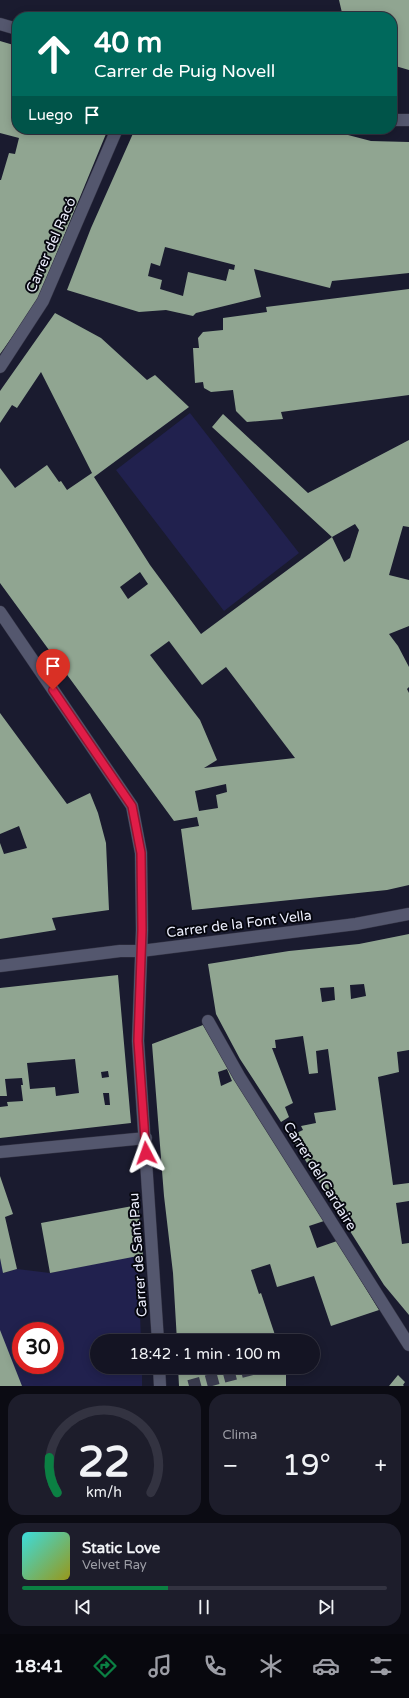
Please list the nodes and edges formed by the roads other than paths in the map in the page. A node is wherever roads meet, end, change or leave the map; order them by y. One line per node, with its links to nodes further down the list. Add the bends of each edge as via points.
1 (0, 24): 2 (street)
2 (12, 28)
3 (397, 120): 4 (street)
4 (409, 120)
5 (115, 134): 6 (street, Carrer del Racó, via 43,301)
6 (0, 367)
7 (0, 612): 9 (street, Carrer de Sant Pau, via 132,806 141,853)
8 (409, 914): 9 (street, Carrer de la Font Vella, via 356,924)
9 (141, 951): 10 (street, Carrer de la Font Vella); 12 (street, Carrer de Sant Pau, via 138,1041)
10 (0, 966)
11 (208, 1021): 15 (street, Carrer del Cardaire, via 239,1076)
12 (146, 1138): 13 (street); 14 (street, Carrer de Sant Pau)
13 (0, 1152)
14 (158, 1334)
15 (409, 1345)
16 (159, 1374): 17 (street)
17 (160, 1386)

